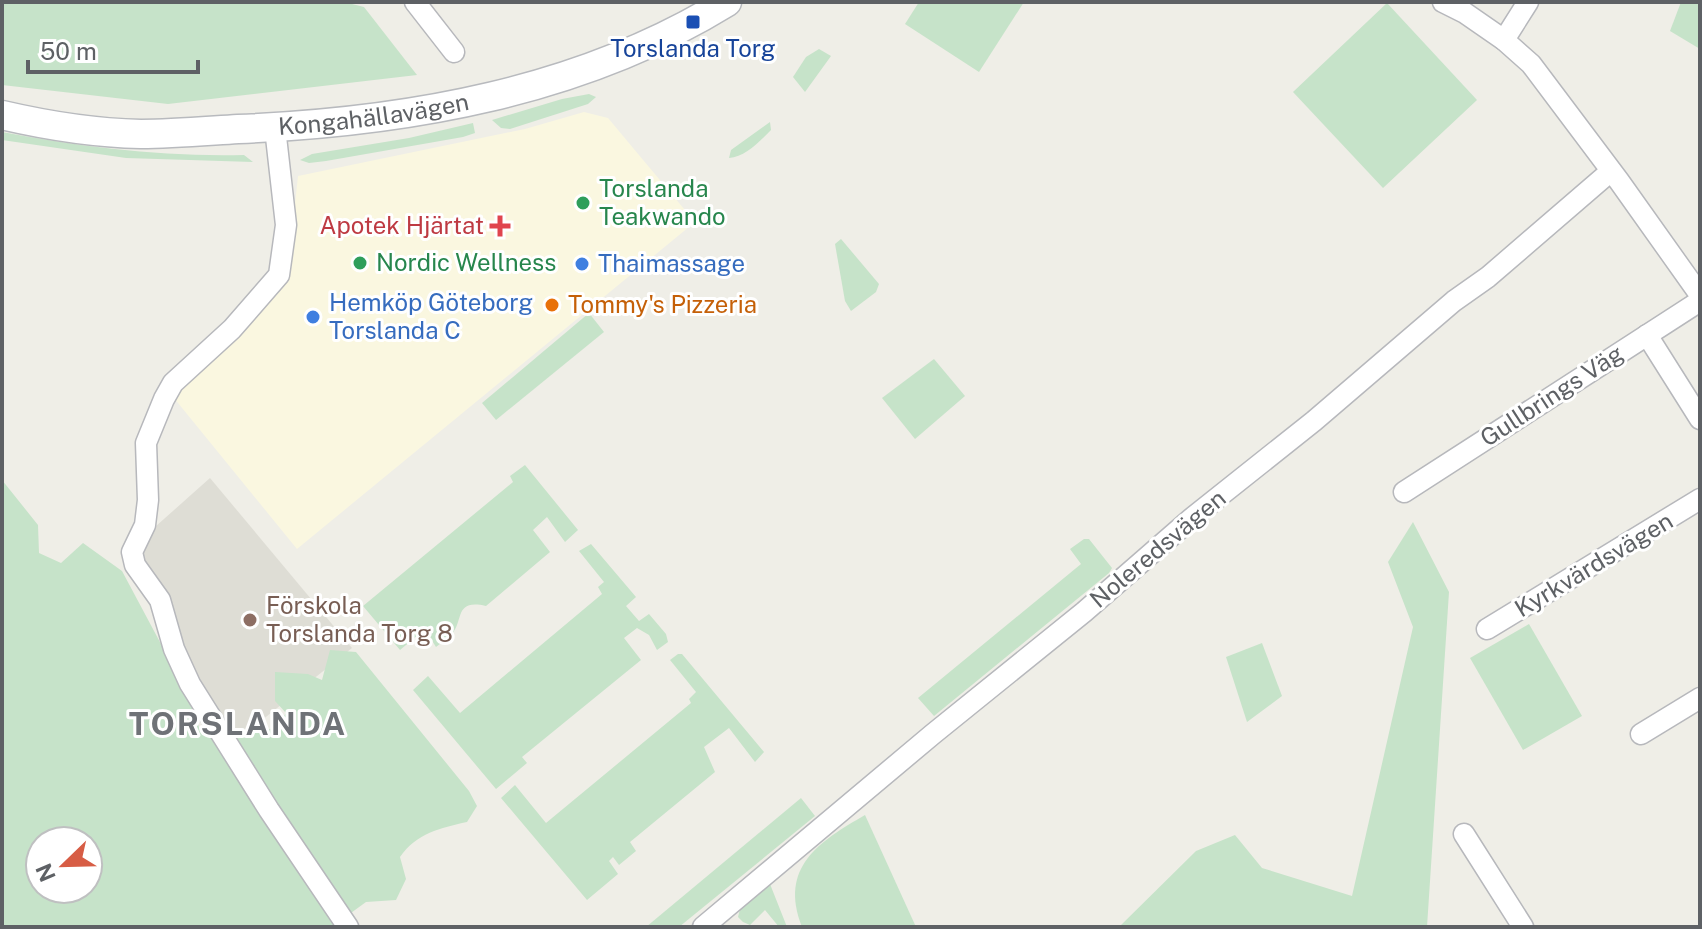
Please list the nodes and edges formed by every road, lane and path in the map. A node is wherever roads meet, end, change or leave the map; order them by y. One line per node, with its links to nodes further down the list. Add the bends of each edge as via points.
1 (415, 2): 6 (street)
2 (727, 2): 8 (street, Kongahällavägen, via 621,55 496,96 385,118)
3 (1443, 2): 5 (street)
4 (1528, 2): 5 (street)
5 (1504, 40): 9 (street, via 1531,64)
6 (454, 52)
7 (2, 115): 8 (street, Kongahällavägen, via 139,134)
8 (275, 128): 20 (street, via 286,225 279,275 232,329 173,383 164,399 146,443 145,525 132,552 160,600 190,684)
9 (1611, 171): 10 (street); 21 (street, Noleredsvägen)
10 (1700, 295)
11 (1700, 301): 12 (street, Gullbrings Väg)
12 (1647, 335): 13 (street); 14 (street, Gullbrings Väg)
13 (1700, 419)
14 (1404, 492)
15 (1700, 499): 16 (street, Kyrkvärdsvägen)
16 (1487, 629)
17 (1700, 698): 18 (street)
18 (1641, 734)
19 (1464, 834): 22 (street)
20 (348, 927)
21 (703, 927)
22 (1523, 927)

